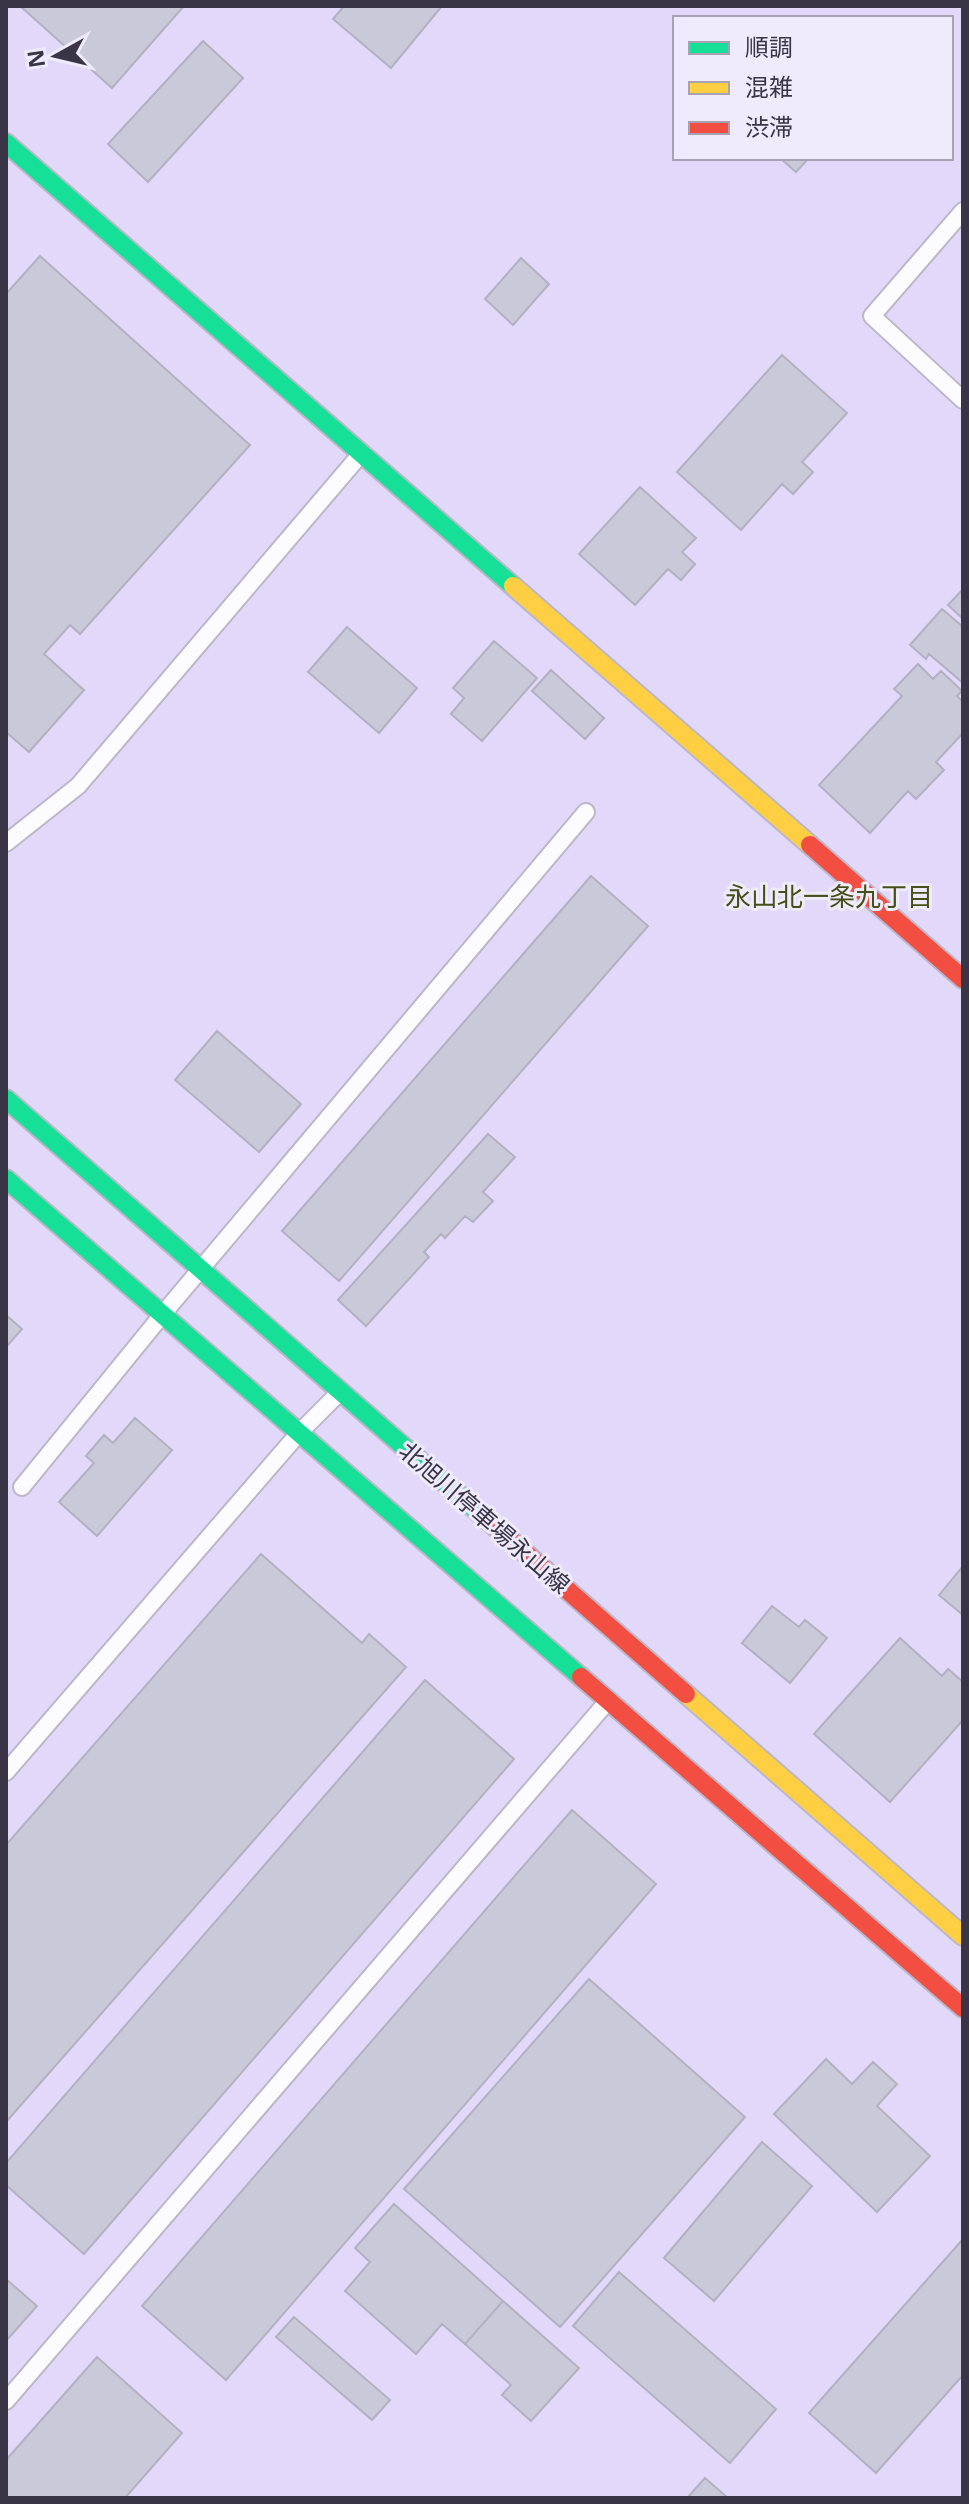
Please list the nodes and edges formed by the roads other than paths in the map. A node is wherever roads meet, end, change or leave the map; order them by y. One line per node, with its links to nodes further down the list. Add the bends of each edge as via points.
1 (6, 143): 4 (main road)
2 (963, 211): 3 (lane, via 872,316)
3 (963, 400)
4 (361, 453): 6 (lane, via 78,786); 7 (main road)
5 (586, 812): 10 (lane)
6 (6, 843)
7 (963, 979)
8 (6, 1099): 10 (main road, 北旭川停車場永山線)
9 (6, 1179): 11 (main road)
10 (200, 1270): 11 (lane); 12 (main road, 北旭川停車場永山線)
11 (162, 1315): 13 (main road); 14 (lane)
12 (340, 1392): 13 (lane); 17 (main road, 北旭川停車場永山線)
13 (299, 1433): 15 (main road); 16 (lane)
14 (22, 1487)
15 (608, 1701): 18 (main road); 19 (lane)
16 (6, 1772)
17 (963, 1936)
18 (963, 2008)
19 (6, 2401)

